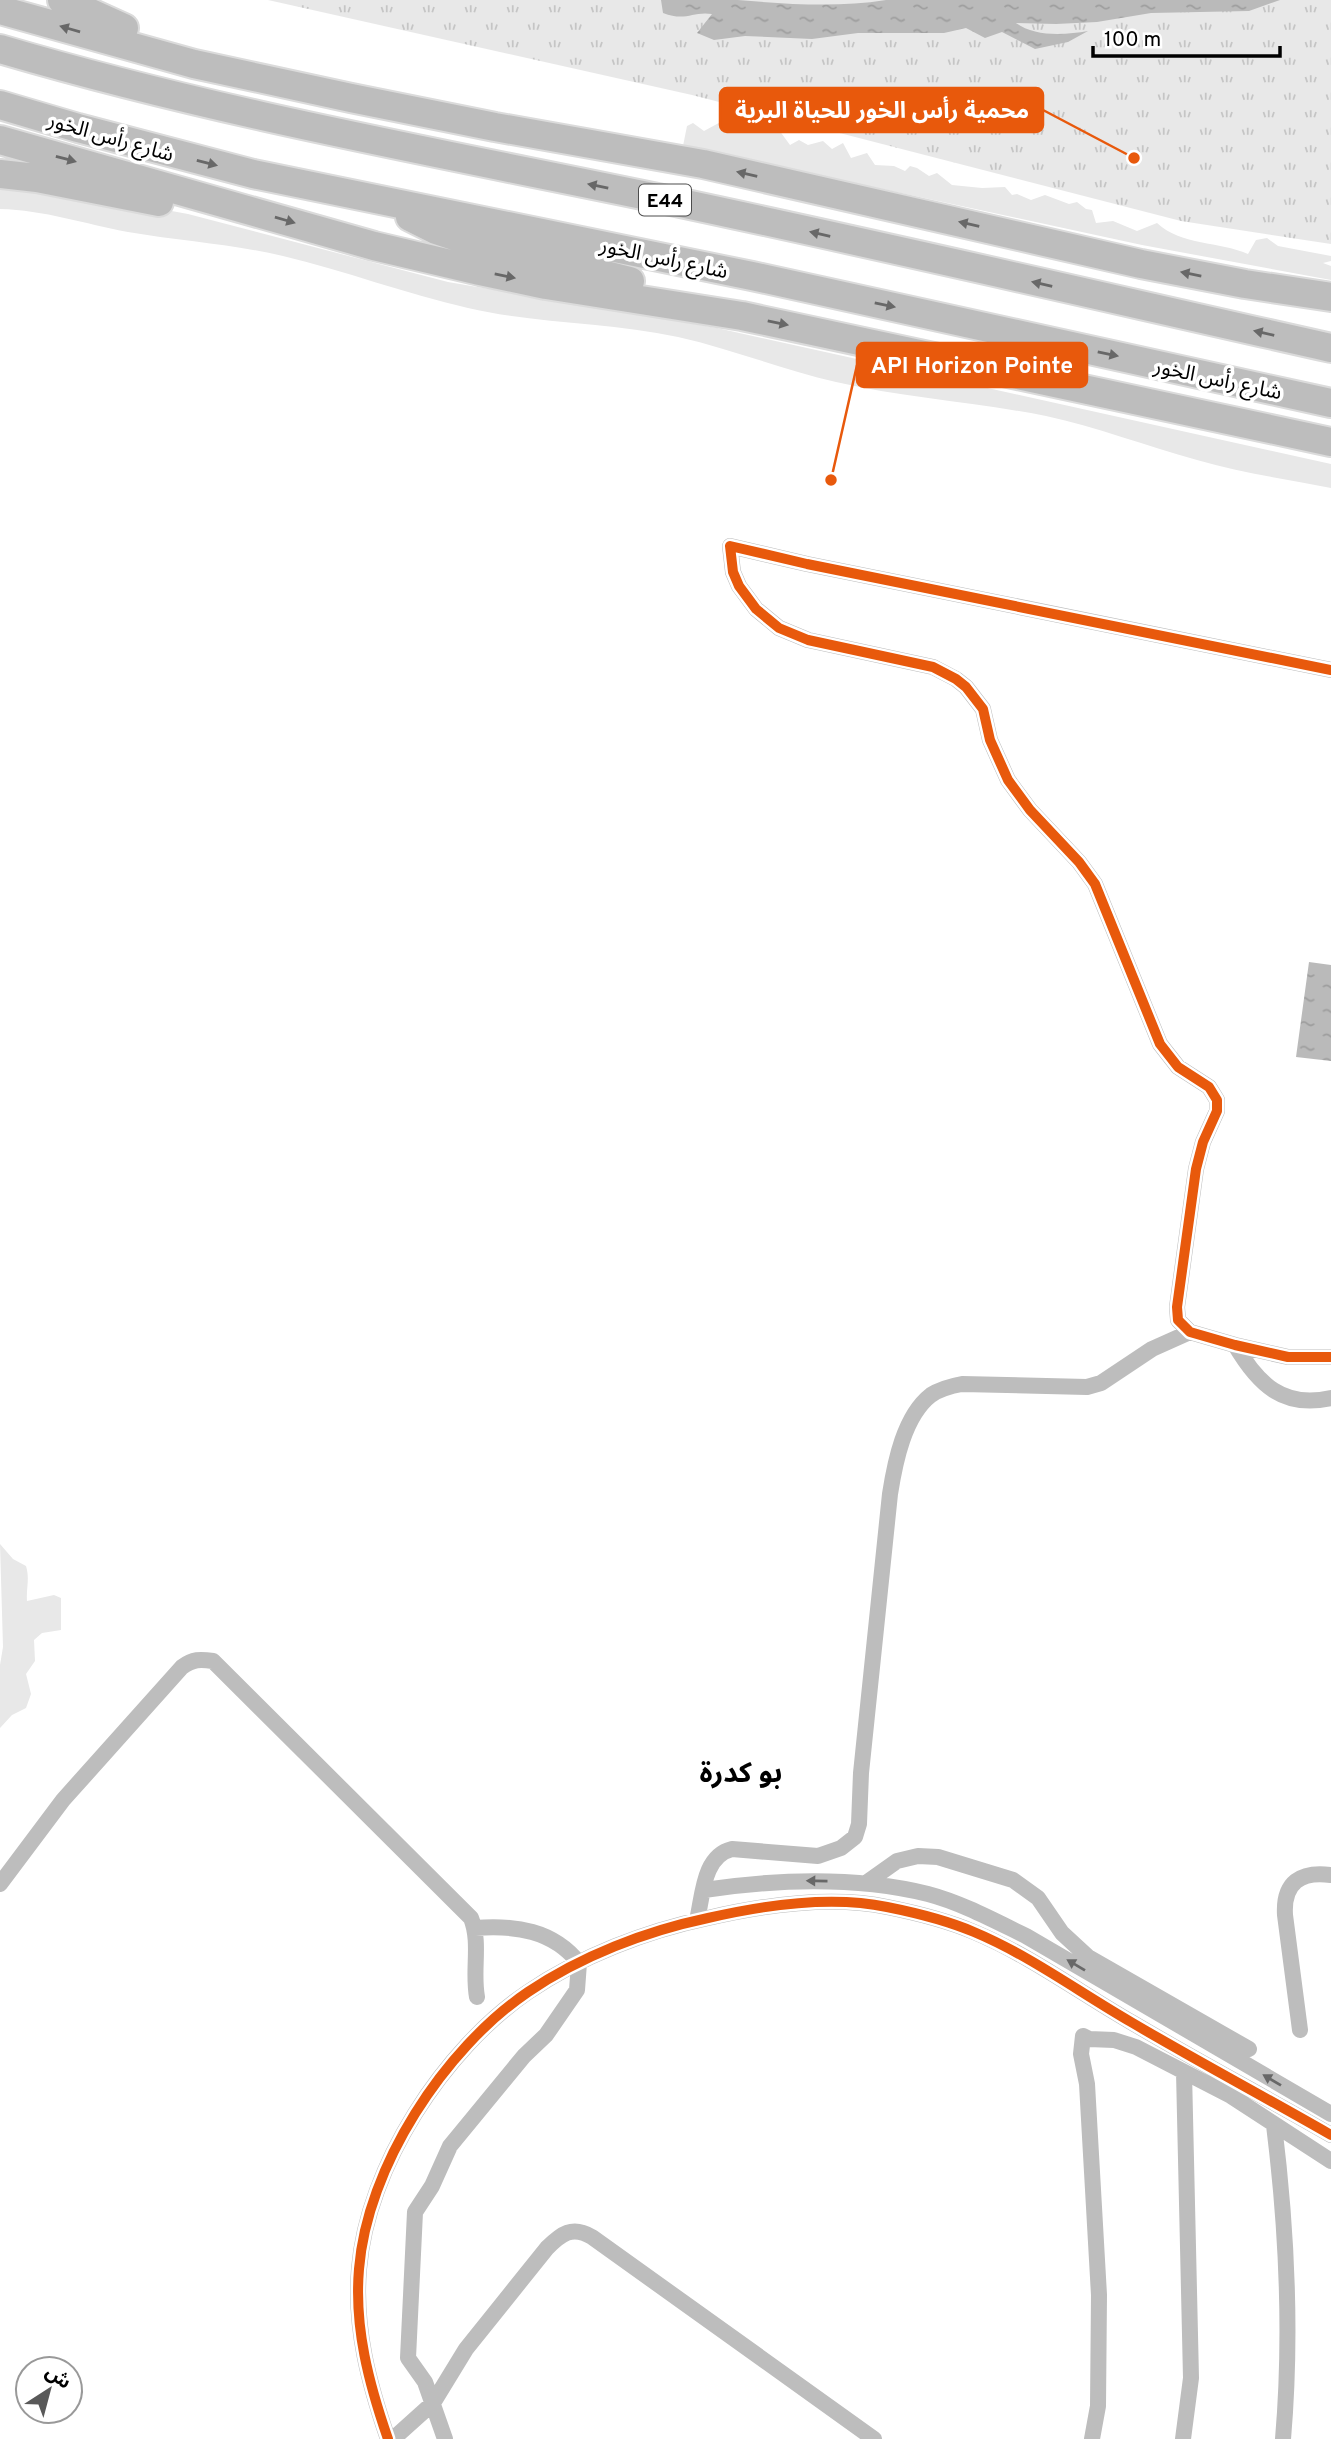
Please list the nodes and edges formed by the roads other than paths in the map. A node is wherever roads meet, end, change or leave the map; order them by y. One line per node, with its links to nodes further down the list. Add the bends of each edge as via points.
1 (62, 0): 5 (highway, via 171,45 437,106)
2 (0, 10): 5 (highway, one-way to 2, via 194,64)
3 (0, 49): 12 (highway, E44, one-way to 3, via 250,113)
4 (0, 105): 8 (highway, شارع رأس الخور, one-way to 8, via 228,168)
5 (495, 127): 10 (highway, one-way to 5, via 1141,264 703,164)
6 (0, 140): 9 (highway, one-way to 9)
7 (0, 174): 9 (highway, via 190,207)
8 (384, 200): 11 (highway, via 423,224 469,241 663,289); 13 (highway, شارع رأس الخور, one-way to 13)
9 (252, 210): 11 (highway, one-way to 11, via 480,271)
10 (1331, 297)
11 (742, 316): 14 (highway, one-way to 14)
12 (1331, 348)
13 (1331, 403)
14 (1331, 442)
15 (1331, 670): 16 (street, via 730,546 739,586 779,628 808,639 933,667 966,687 984,709 990,740 1009,780 1095,884 1160,1044 1178,1067 1209,1087 1217,1100 1196,1169 1177,1307 1178,1320)
16 (1190, 1332): 17 (street); 23 (street, via 1087,1387 962,1384 944,1388 921,1405 893,1474 855,1837 841,1849 818,1856 723,1851 709,1866)
17 (1235, 1345): 18 (street, via 1288,1357); 19 (street, via 1253,1372 1282,1396 1302,1402)
18 (1329, 1358)
19 (1331, 1398)
20 (1331, 1875): 30 (street, via 1300,1878 1285,1899)
21 (866, 1883): 23 (street, one-way to 23, via 779,1882); 28 (street, one-way to 21, via 995,1921 929,1895); 32 (street, via 897,1861 918,1856 938,1857 1013,1880 1038,1898 1062,1933 1088,1957)
22 (0, 1884): 25 (street, via 79,1780 182,1667 201,1659 222,1668 464,1910)
23 (704, 1890): 24 (street)
24 (697, 1920): 26 (street); 29 (street, via 762,1908 842,1902 927,1916 1000,1944)
25 (475, 1928): 26 (street, via 510,1928 546,1936 567,1948); 27 (street)
26 (579, 1963): 38 (street, via 577,1990 546,2035 450,2146 415,2212 408,2358); 39 (street, via 529,1991 476,2037 413,2118 381,2178 362,2245 358,2293 366,2365)
27 (477, 1997)
28 (1148, 2007): 29 (street); 34 (street, one-way to 28)
29 (1135, 2025): 31 (street); 36 (street)
30 (1300, 2030)
31 (1125, 2042): 33 (street); 42 (street, via 1083,2036 1081,2054 1087,2084 1099,2295 1098,2406)
32 (1249, 2049)
33 (1184, 2072): 35 (street); 43 (street, via 1191,2378)
34 (1331, 2114)
35 (1274, 2125): 37 (street); 44 (street, via 1289,2325)
36 (1331, 2135)
37 (1331, 2161)
38 (433, 2403): 39 (street); 40 (street); 41 (street, via 466,2350 531,2268 559,2236 576,2231 592,2237)
39 (391, 2439)
40 (445, 2439)
41 (874, 2439)
42 (1092, 2439)
43 (1184, 2439)
44 (1283, 2439)

